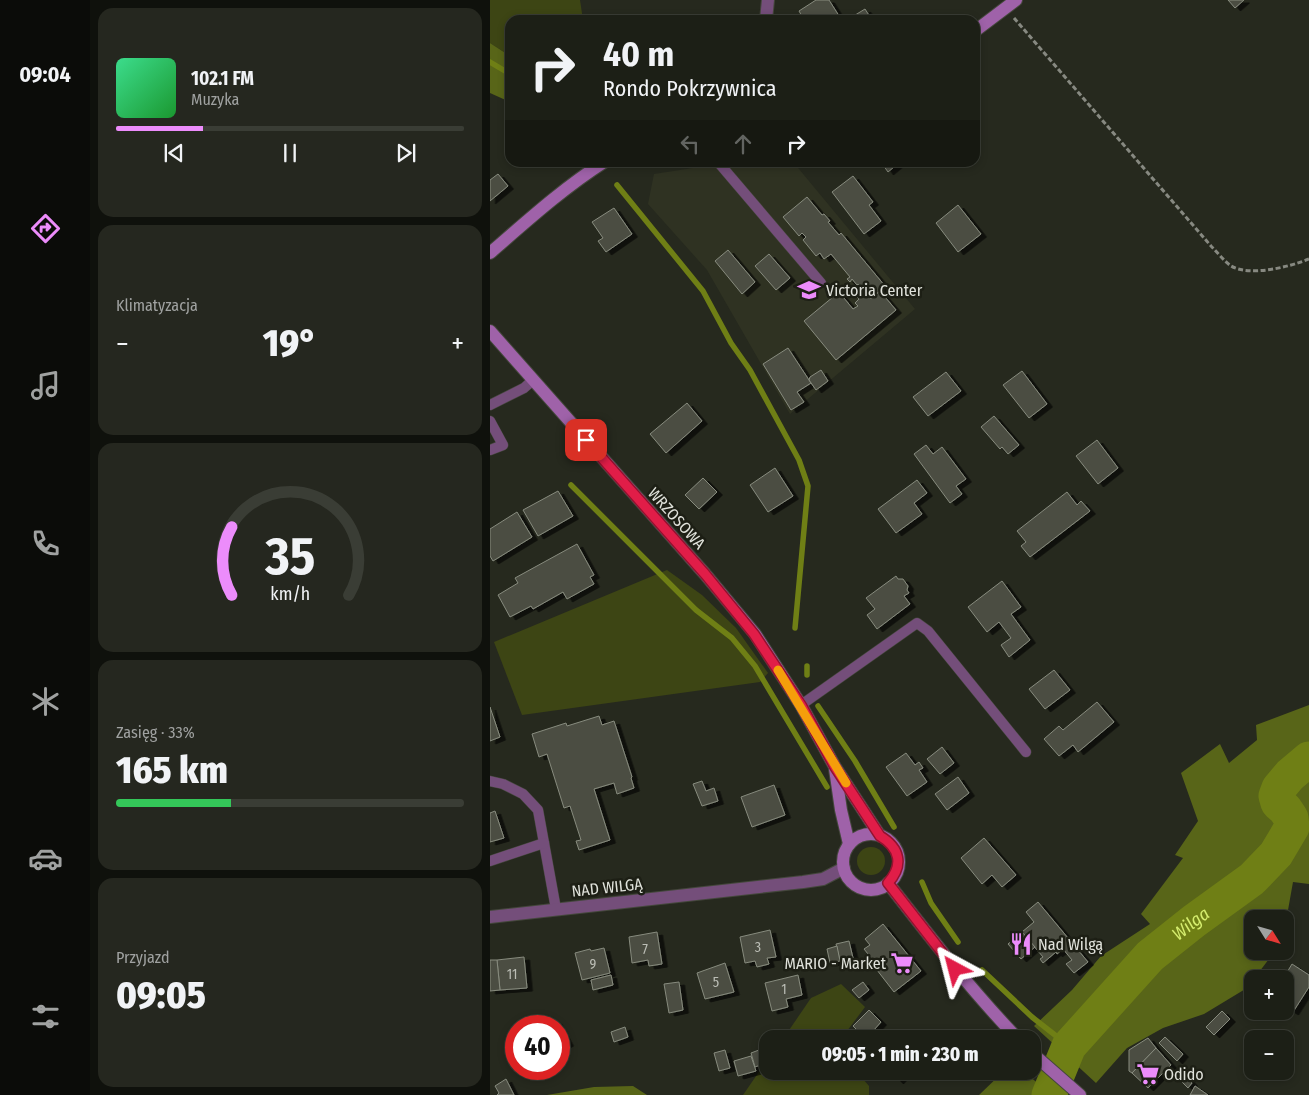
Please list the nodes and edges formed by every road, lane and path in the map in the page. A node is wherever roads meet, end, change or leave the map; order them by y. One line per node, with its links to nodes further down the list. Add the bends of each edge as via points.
1 (768, 0): 3 (street)
2 (1011, 4): 4 (street); 8 (path, via 1231,266 1254,272)
3 (766, 15)
4 (980, 27)
5 (596, 167): 7 (street, via 548,202)
6 (722, 167): 9 (lane)
7 (490, 253)
8 (1309, 259)
9 (821, 283)
10 (490, 331): 11 (street, WRZOSOWA)
11 (533, 380): 12 (lane); 15 (street, WRZOSOWA, via 705,574 754,634)
12 (490, 405)
13 (490, 421): 14 (lane, via 503,445)
14 (490, 450)
15 (801, 705): 16 (lane, via 916,622 928,631); 17 (street, WRZOSOWA)
16 (1026, 752)
17 (835, 767): 19 (street, WRZOSOWA); 21 (street, WRZOSOWA)
18 (490, 782): 20 (lane, via 503,784 523,794 538,810)
19 (880, 836): 21 (street, via 864,835); 24 (street, via 895,848 898,857 895,876)
20 (544, 843): 22 (lane); 25 (lane)
21 (849, 844): 23 (street, via 843,860)
22 (490, 861)
23 (844, 868): 24 (street, via 846,876 866,890); 25 (street, NAD WILGĄ, via 823,879)
24 (888, 883): 27 (street, via 955,969)
25 (556, 909): 26 (street, NAD WILGĄ)
26 (490, 917)
27 (1009, 1030)
28 (1041, 1061): 29 (street)
29 (1080, 1095)

